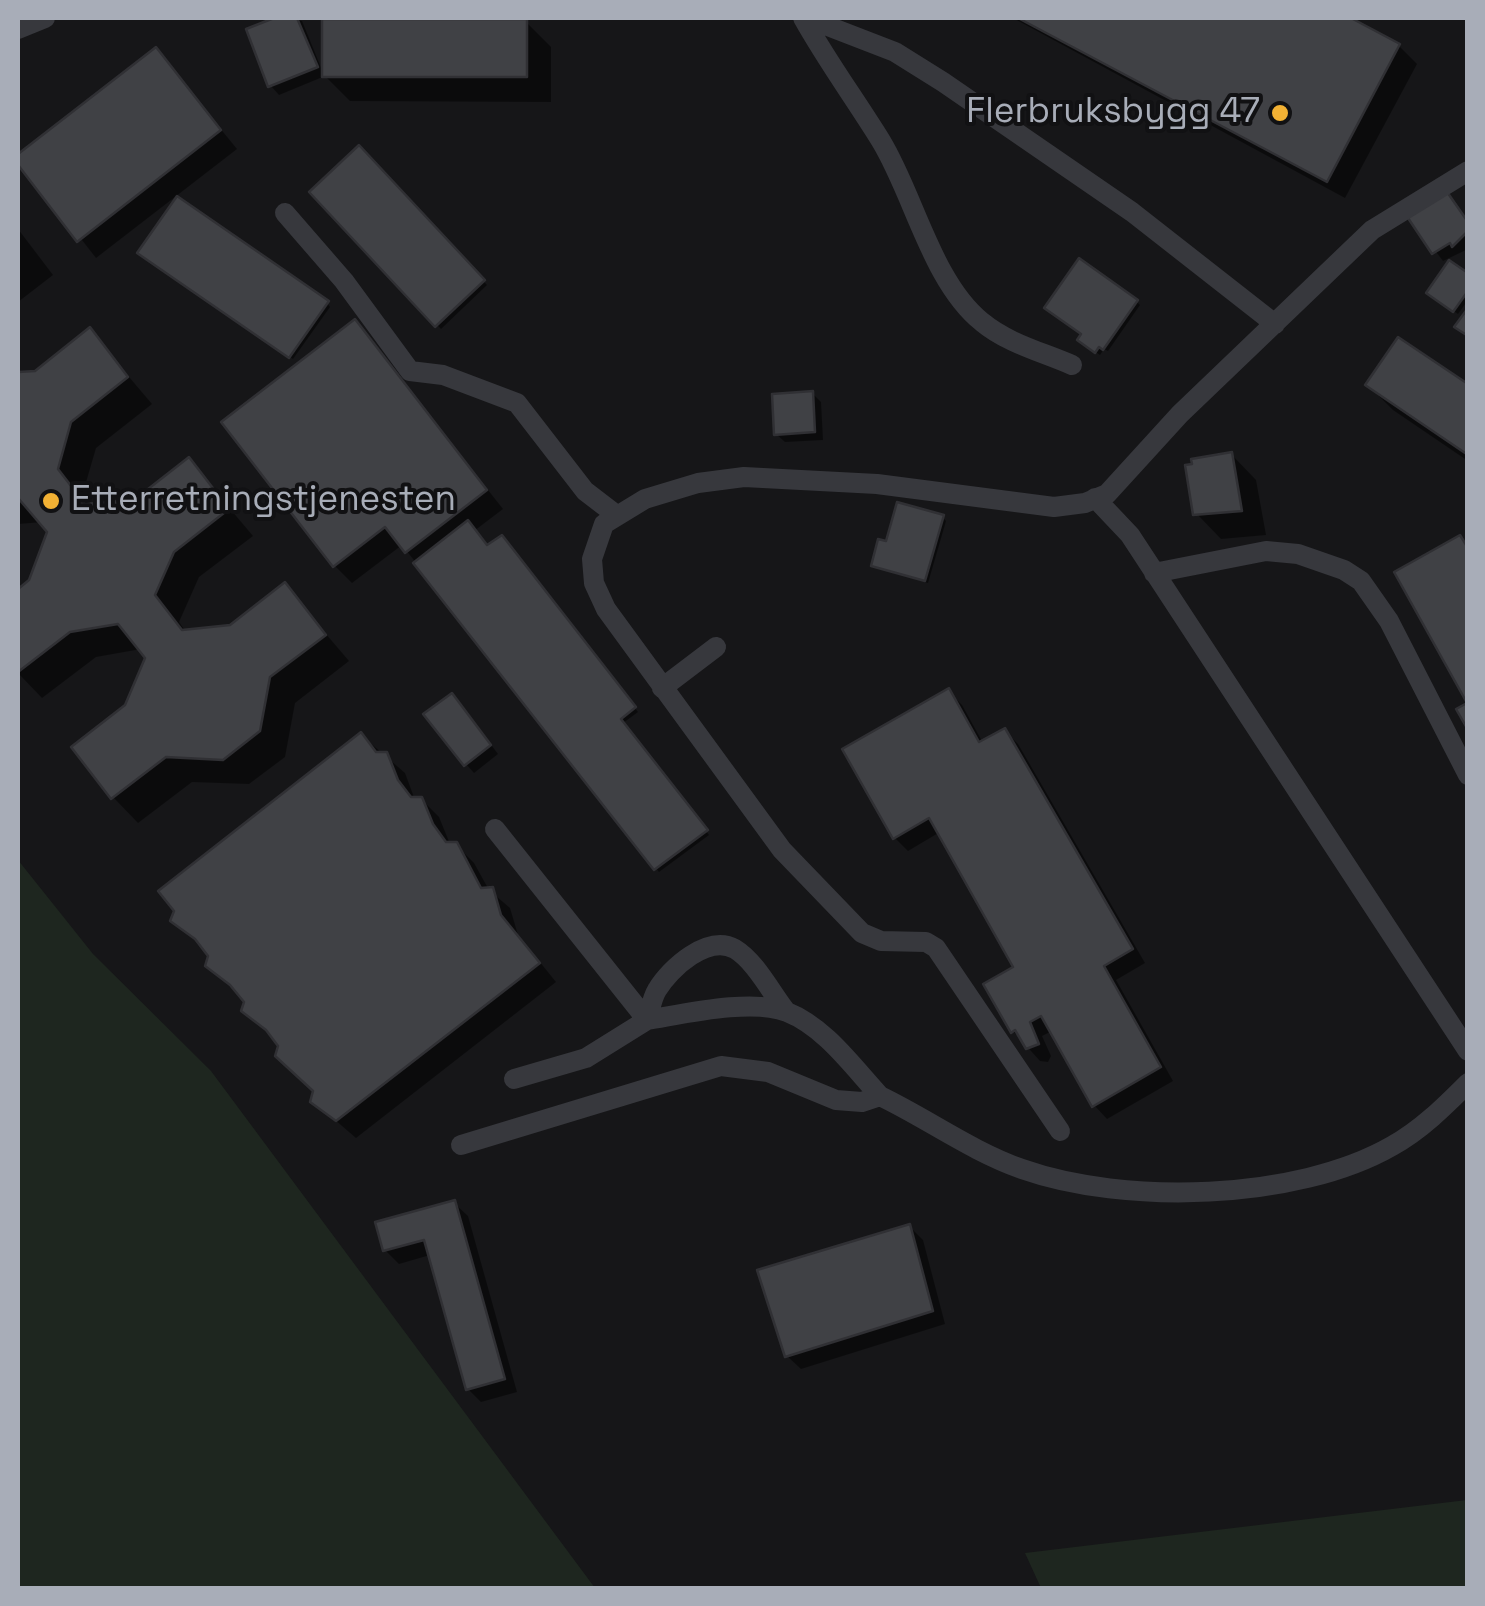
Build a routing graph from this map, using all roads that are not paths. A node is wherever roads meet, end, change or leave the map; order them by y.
1 (44, 18) edge
2 (805, 18) edge
3 (18, 29) edge
4 (1468, 171) edge
5 (285, 212) dead end
6 (1275, 324) junction
7 (1072, 365) dead end
8 (1096, 498) junction
9 (615, 514) junction
10 (1154, 573) junction
11 (716, 647) dead end
12 (662, 688) junction
13 (1468, 776) edge
14 (495, 829) dead end
15 (785, 1010) junction
16 (647, 1020) junction
17 (1468, 1051) edge
18 (514, 1078) dead end
19 (1468, 1083) edge
20 (880, 1096) junction
21 (1060, 1132) dead end
22 (461, 1145) dead end

1 - 3 lane
2 - 6 lane
2 - 7 lane
4 - 6 lane
5 - 9 lane
6 - 8 lane
8 - 9 lane
8 - 10 lane
9 - 12 lane
10 - 13 lane
10 - 17 lane
11 - 12 lane
12 - 21 lane
14 - 16 lane
15 - 16 lane
15 - 16 lane
15 - 20 lane
16 - 18 lane
19 - 20 lane
20 - 22 lane

